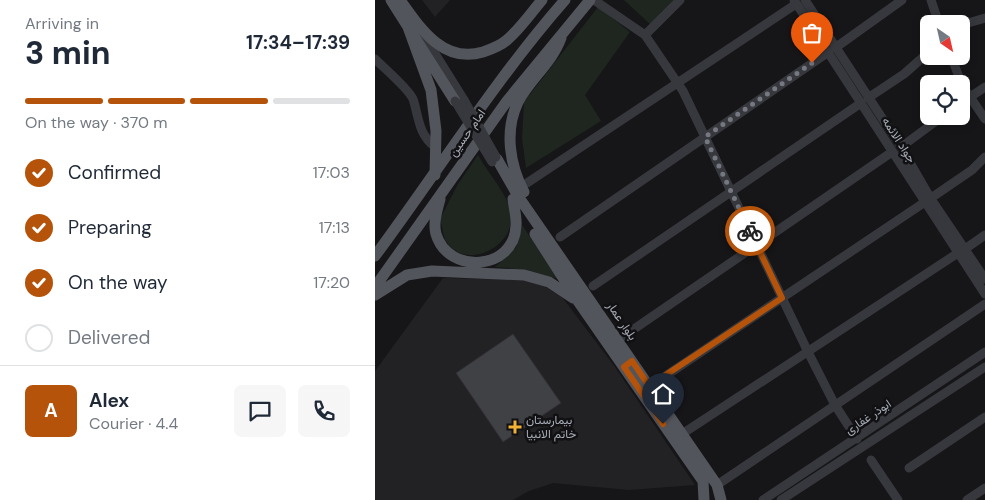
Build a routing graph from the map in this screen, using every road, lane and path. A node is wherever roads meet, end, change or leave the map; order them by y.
1 (391, 0) edge
2 (400, 0) edge
3 (542, 0) edge
4 (565, 0) edge
5 (590, 0) edge
6 (594, 0) edge
7 (680, 0) edge
8 (805, 0) edge
9 (902, 0) edge
10 (931, 0) edge
11 (795, 2) edge
12 (936, 15) edge
13 (985, 18) edge
14 (970, 22) edge
15 (414, 27) junction
16 (563, 30) junction
17 (645, 35) junction
18 (831, 50) junction
19 (375, 59) edge
20 (920, 60) edge
21 (677, 82) junction
22 (985, 87) edge
23 (970, 97) joint
24 (459, 100) joint
25 (864, 101) junction
26 (985, 120) edge
27 (931, 125) edge
28 (705, 137) junction
29 (435, 147) junction
30 (901, 147) junction
31 (892, 152) junction
32 (985, 157) edge
33 (495, 161) junction
34 (435, 175) junction
35 (527, 183) dead end
36 (731, 191) junction
37 (442, 193) junction
38 (513, 199) junction
39 (928, 200) junction
40 (985, 235) edge
41 (559, 237) dead end
42 (379, 244) edge
43 (757, 245) junction
44 (961, 251) junction
45 (375, 256) edge
46 (564, 263) junction
47 (985, 279) edge
48 (593, 286) dead end
49 (375, 287) edge
50 (985, 294) edge
51 (375, 295) edge
52 (782, 298) junction
53 (578, 301) junction
54 (985, 304) edge
55 (618, 340) junction
56 (808, 352) junction
57 (985, 352) edge
58 (628, 364) junction
59 (985, 367) edge
60 (649, 386) junction
61 (835, 405) junction
62 (985, 417) edge
63 (682, 434) junction
64 (857, 439) junction
65 (871, 460) dead end
66 (909, 468) dead end
67 (717, 485) junction
68 (985, 488) edge
69 (704, 500) edge
70 (721, 500) edge
71 (763, 500) edge
72 (781, 500) edge
73 (898, 500) edge
74 (967, 500) edge

1 - 15 main road
2 - 15 main road
3 - 15 main road
4 - 34 main road, امام حسین
5 - 16 main road, امام حسین
6 - 17 street
7 - 17 street
8 - 18 street, جواد الائمه
9 - 18 street
10 - 12 street
11 - 18 street, جواد الائمه
11 - 21 street
13 - 14 street
15 - 24 main road
15 - 29 main road
16 - 37 main road, امام حسین
16 - 46 main road
17 - 21 street
18 - 25 street, جواد الائمه
18 - 28 street
19 - 29 street
20 - 25 street
21 - 28 street
21 - 35 street
22 - 23 street
23 - 26 street
24 - 33 street, bridge
25 - 30 street, جواد الائمه
25 - 31 street, جواد الائمه
25 - 36 street
27 - 30 street
28 - 36 street
28 - 41 street
29 - 34 main road
30 - 39 street, جواد الائمه
31 - 39 street, جواد الائمه
31 - 43 street
32 - 39 street
33 - 38 main road, بلوار عمار
33 - 46 main road, بلوار عمار
34 - 42 main road, امام حسین
36 - 43 street
36 - 48 street
37 - 38 main road
37 - 49 main road, امام حسین
38 - 53 main road, بلوار عمار
39 - 44 street, جواد الائمه
39 - 52 street
40 - 44 street
42 - 45 main road, امام حسین
43 - 52 street
43 - 55 street
44 - 47 street, جواد الائمه
44 - 50 street, جواد الائمه
44 - 56 street
46 - 55 main road, بلوار عمار
51 - 53 main road
52 - 56 street
52 - 60 street
53 - 58 main road, بلوار عمار
54 - 61 street
55 - 58 main road, بلوار عمار
56 - 61 street
56 - 63 street
57 - 64 street, ابوذر غفاری
58 - 60 main road, بلوار عمار
58 - 69 main road, بلوار عمار
59 - 72 street, ابوذر غفاری
60 - 63 main road, بلوار عمار
61 - 64 street
61 - 67 street
62 - 66 street
63 - 67 main road, بلوار عمار
64 - 71 street, ابوذر غفاری
65 - 73 street
67 - 70 main road, بلوار عمار
68 - 74 street

